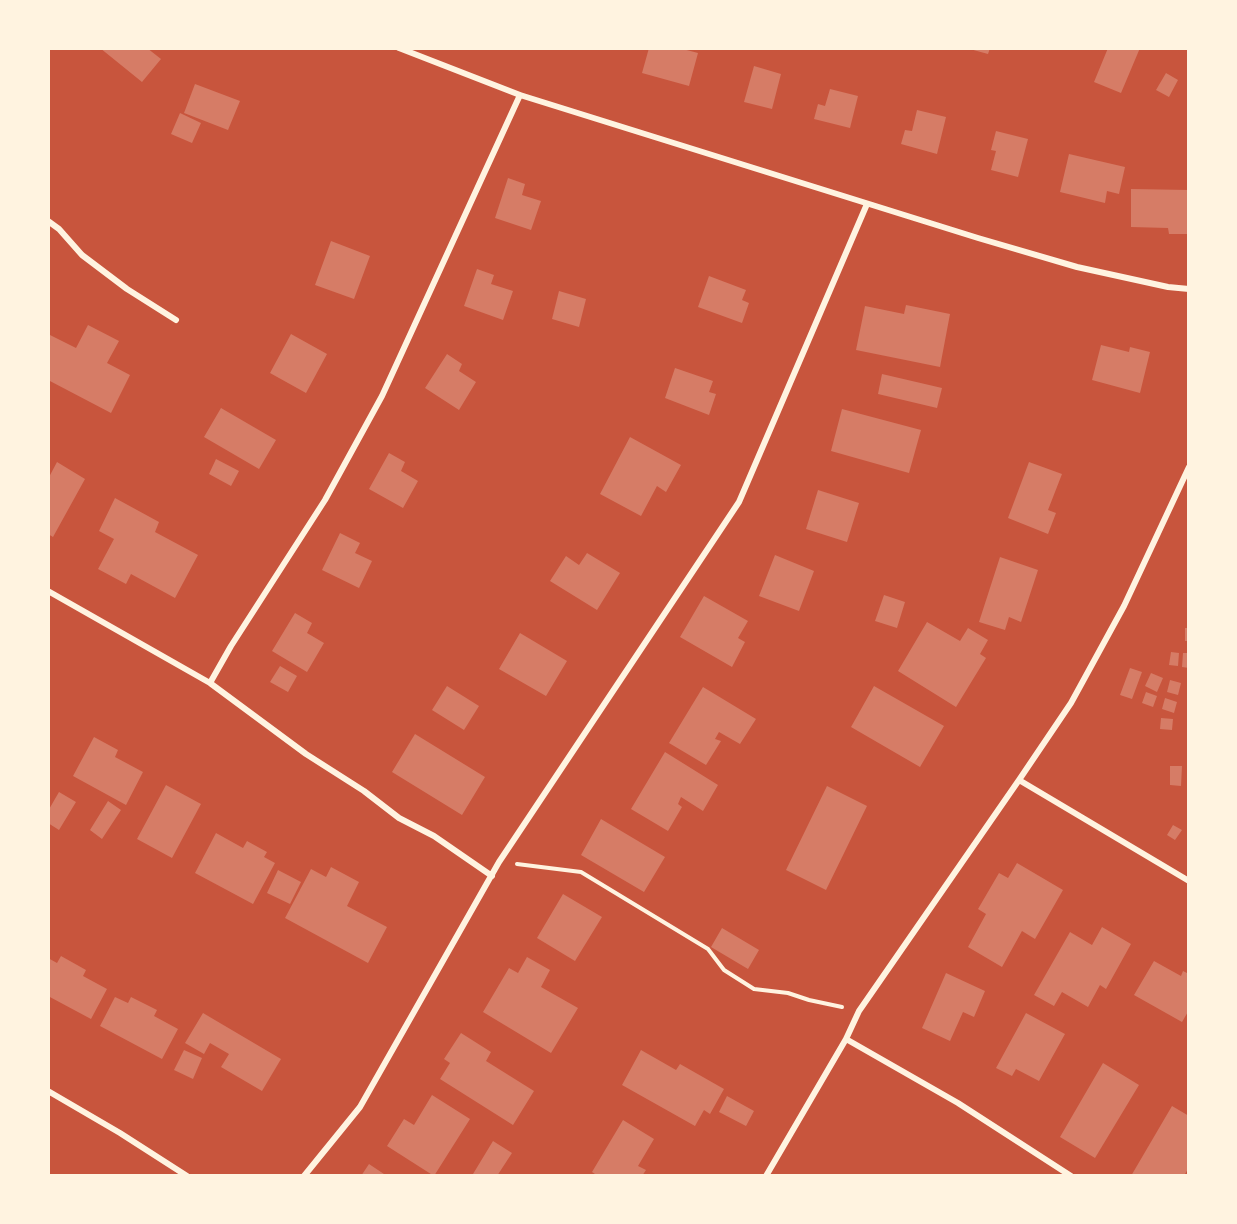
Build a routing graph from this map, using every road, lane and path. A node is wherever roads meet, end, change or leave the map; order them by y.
1 (399, 48) edge
2 (520, 95) junction
3 (867, 204) junction
4 (48, 221) edge
5 (1189, 288) edge
6 (176, 320) dead end
7 (1189, 467) edge
8 (48, 591) edge
9 (210, 683) junction
10 (1019, 780) junction
11 (499, 862) junction
12 (492, 876) junction
13 (1189, 881) edge
14 (859, 1011) junction
15 (846, 1039) junction
16 (48, 1091) edge
17 (187, 1176) edge
18 (304, 1176) edge
19 (766, 1176) edge
20 (1071, 1176) edge

1 - 2 street
2 - 3 street
2 - 9 street
3 - 5 street
3 - 11 street
4 - 6 street
7 - 10 street
8 - 9 street
9 - 12 street
10 - 13 street
10 - 14 street
11 - 12 street
11 - 14 path
12 - 18 street
14 - 15 street
15 - 19 street
15 - 20 street
16 - 17 street

